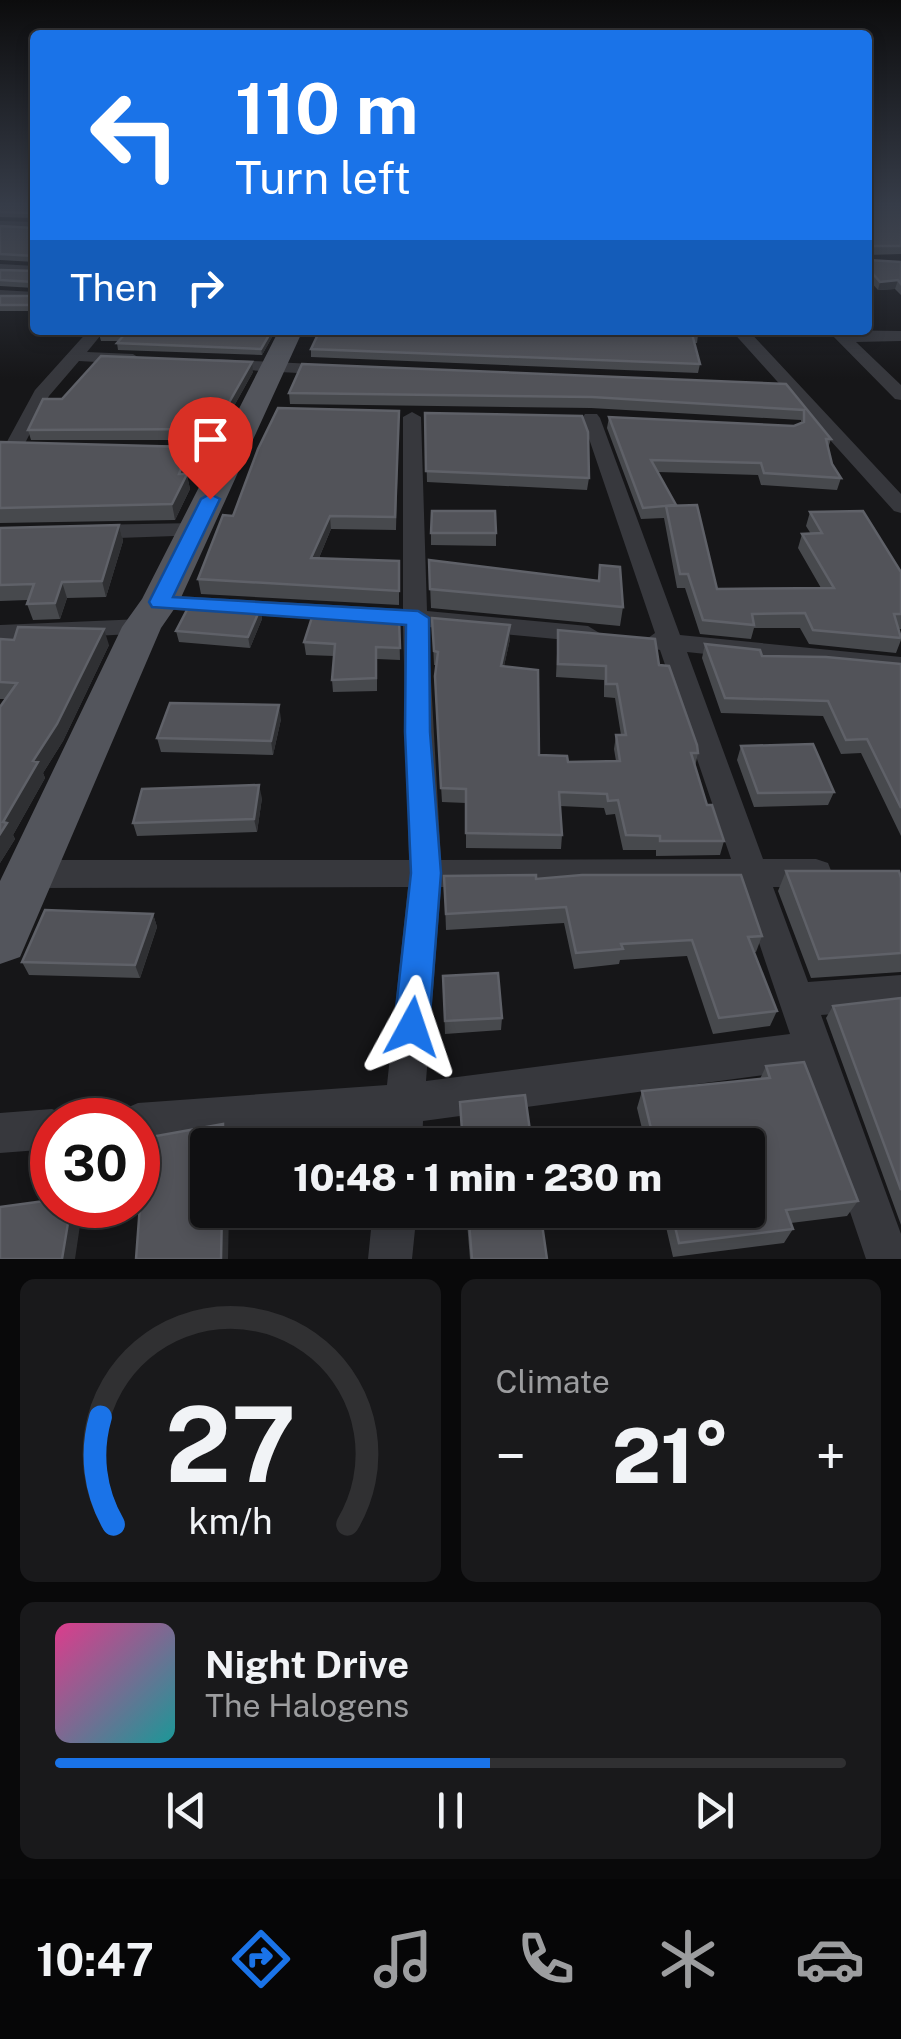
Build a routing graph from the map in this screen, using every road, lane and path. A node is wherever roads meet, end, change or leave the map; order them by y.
1 (0, 268) edge
2 (30, 270) edge
3 (0, 294) edge
4 (30, 296) edge
5 (93, 335) edge
6 (289, 335) edge
7 (742, 335) edge
8 (841, 335) edge
9 (872, 335) edge
10 (901, 336) edge
11 (74, 356) junction
12 (152, 359) edge
13 (193, 363) edge
14 (274, 368) junction
15 (346, 370) edge
16 (901, 395) edge
17 (412, 416) dead end
18 (590, 419) dead end
19 (15, 449) edge
20 (142, 451) edge
21 (235, 452) junction
22 (901, 507) edge
23 (195, 530) junction
24 (58, 532) edge
25 (151, 615) junction
26 (418, 618) junction
27 (0, 632) edge
28 (668, 642) junction
29 (901, 666) edge
30 (750, 872) junction
31 (426, 873) junction
32 (844, 873) edge
33 (30, 874) junction
34 (0, 939) edge
35 (901, 992) edge
36 (795, 1000) junction
37 (813, 1050) junction
38 (404, 1104) junction
39 (160, 1121) edge
40 (402, 1128) edge
41 (30, 1131) edge
42 (0, 1133) edge
43 (393, 1228) edge
44 (390, 1259) edge
45 (888, 1259) edge

1 - 2 street
3 - 4 street
5 - 11 street
6 - 14 main road
7 - 22 street
8 - 16 street
9 - 10 street
11 - 12 street
11 - 19 street
13 - 14 street
14 - 15 street
14 - 21 main road
17 - 26 street
18 - 28 street
20 - 21 street
21 - 23 main road
23 - 24 street
23 - 25 main road
25 - 26 street
25 - 27 street
25 - 33 main road
26 - 28 street
26 - 31 street
28 - 29 street
28 - 30 street
30 - 31 street
30 - 32 street
30 - 36 street
31 - 33 street
31 - 38 street
33 - 34 main road
35 - 36 street
36 - 37 street
37 - 38 street
37 - 45 street
38 - 39 street
38 - 40 street
41 - 42 street
43 - 44 street

